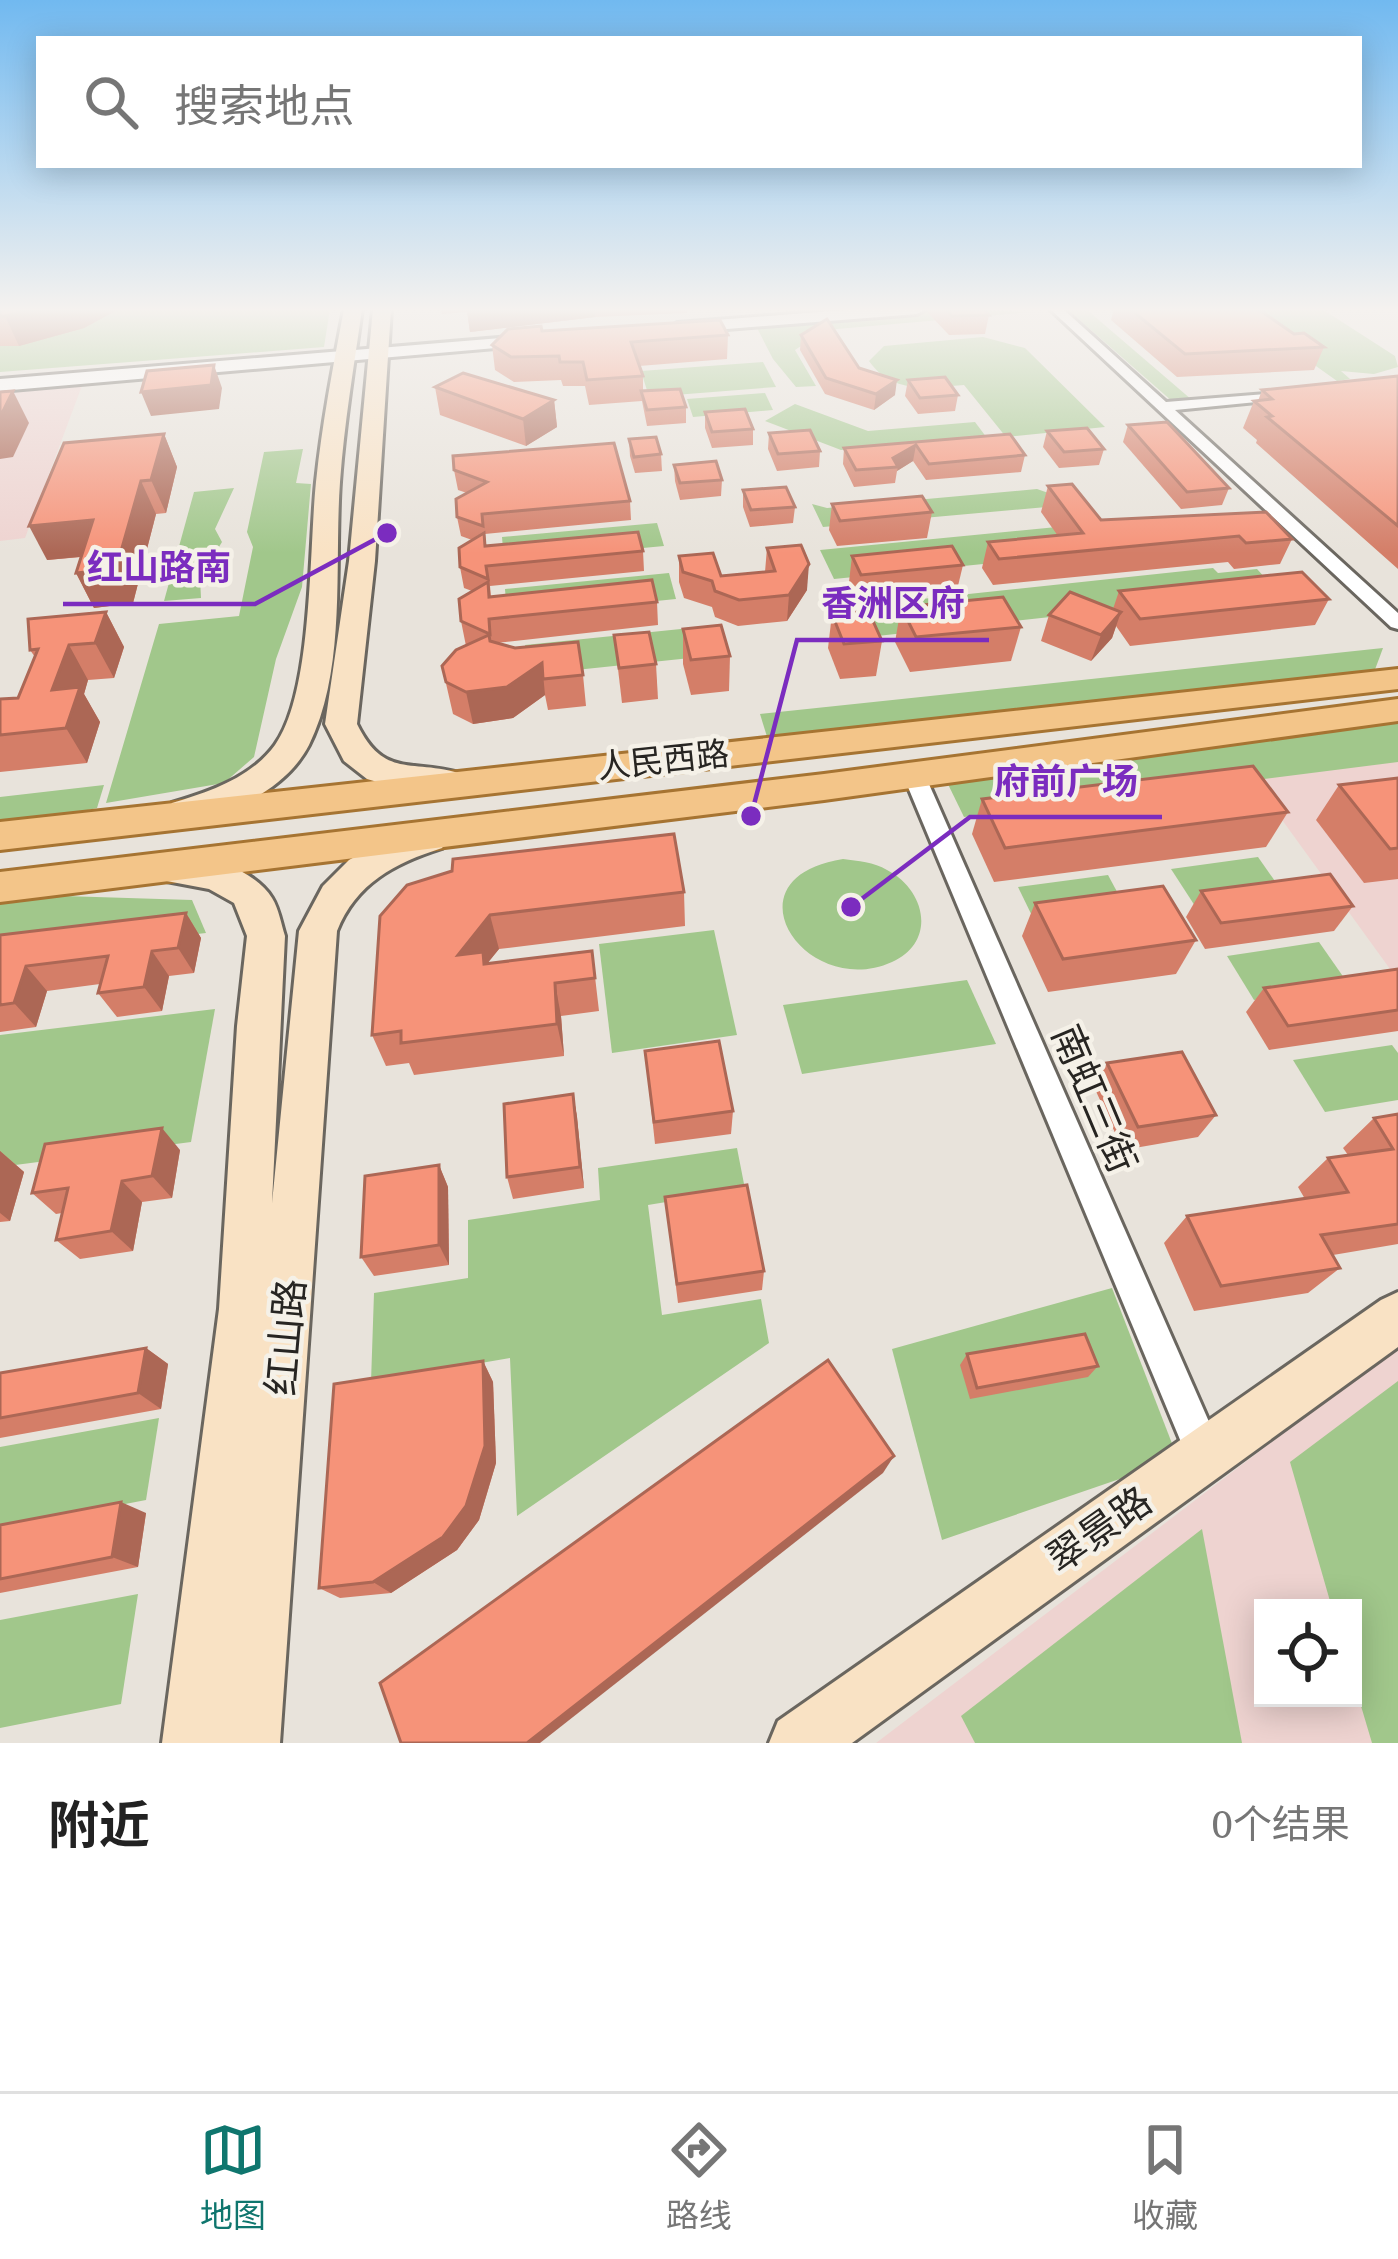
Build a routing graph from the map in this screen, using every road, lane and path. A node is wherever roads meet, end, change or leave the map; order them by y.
1 (341, 390) edge
2 (376, 390) edge
3 (1146, 390) edge
4 (1304, 394) edge
5 (1164, 407) junction
6 (1372, 603) junction
7 (1398, 623) edge
8 (1396, 676) edge
9 (914, 775) junction
10 (469, 781) junction
11 (169, 816) junction
12 (466, 831) junction
13 (0, 836) edge
14 (160, 868) junction
15 (0, 887) edge
16 (1398, 1317) edge
17 (1204, 1453) junction
18 (193, 1743) edge
19 (249, 1743) edge
20 (800, 1743) edge

1 - 11 main road
2 - 10 main road
3 - 5 street
4 - 5 street
5 - 6 street
6 - 7 street
6 - 8 street
8 - 9 main road
8 - 10 main road, 人民西路
9 - 12 main road
9 - 17 street, 南虹三街
10 - 11 main road, 人民西路
11 - 13 main road, 人民西路
12 - 14 main road
12 - 19 main road, 红山路
14 - 15 main road
14 - 18 main road, 红山路
16 - 17 main road, 翠景路
17 - 20 main road, 翠景路

